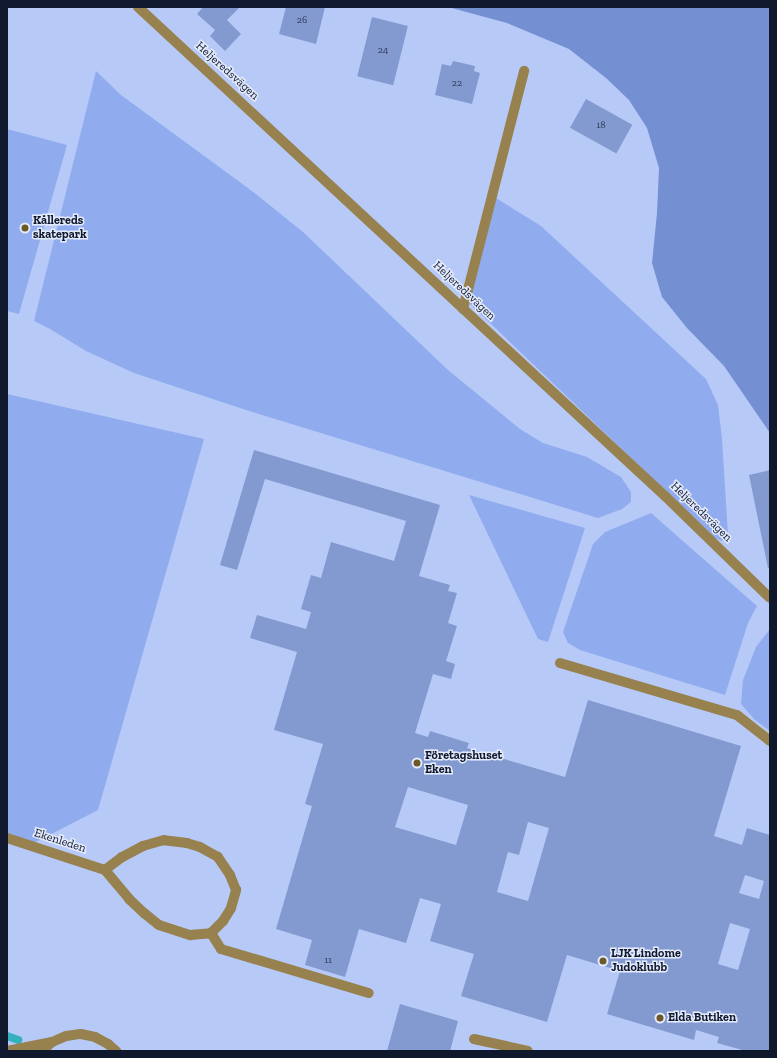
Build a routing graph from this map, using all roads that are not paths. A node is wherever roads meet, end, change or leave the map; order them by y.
1 (138, 7) edge
2 (524, 71) dead end
3 (463, 308) junction
4 (770, 598) edge
5 (560, 663) dead end
6 (770, 741) edge
7 (7, 838) edge
8 (105, 870) junction
9 (211, 933) junction
10 (369, 993) dead end
11 (474, 1039) dead end
12 (52, 1042) junction
13 (7, 1051) edge
14 (42, 1051) edge
15 (116, 1051) edge
16 (528, 1051) edge

1 - 3 street, Heljeredsvägen
2 - 3 street
3 - 4 street, Heljeredsvägen
5 - 6 street
7 - 8 street, Ekenleden
8 - 9 street
8 - 9 street
9 - 10 street
11 - 16 street
12 - 13 street
12 - 14 street
12 - 15 street

